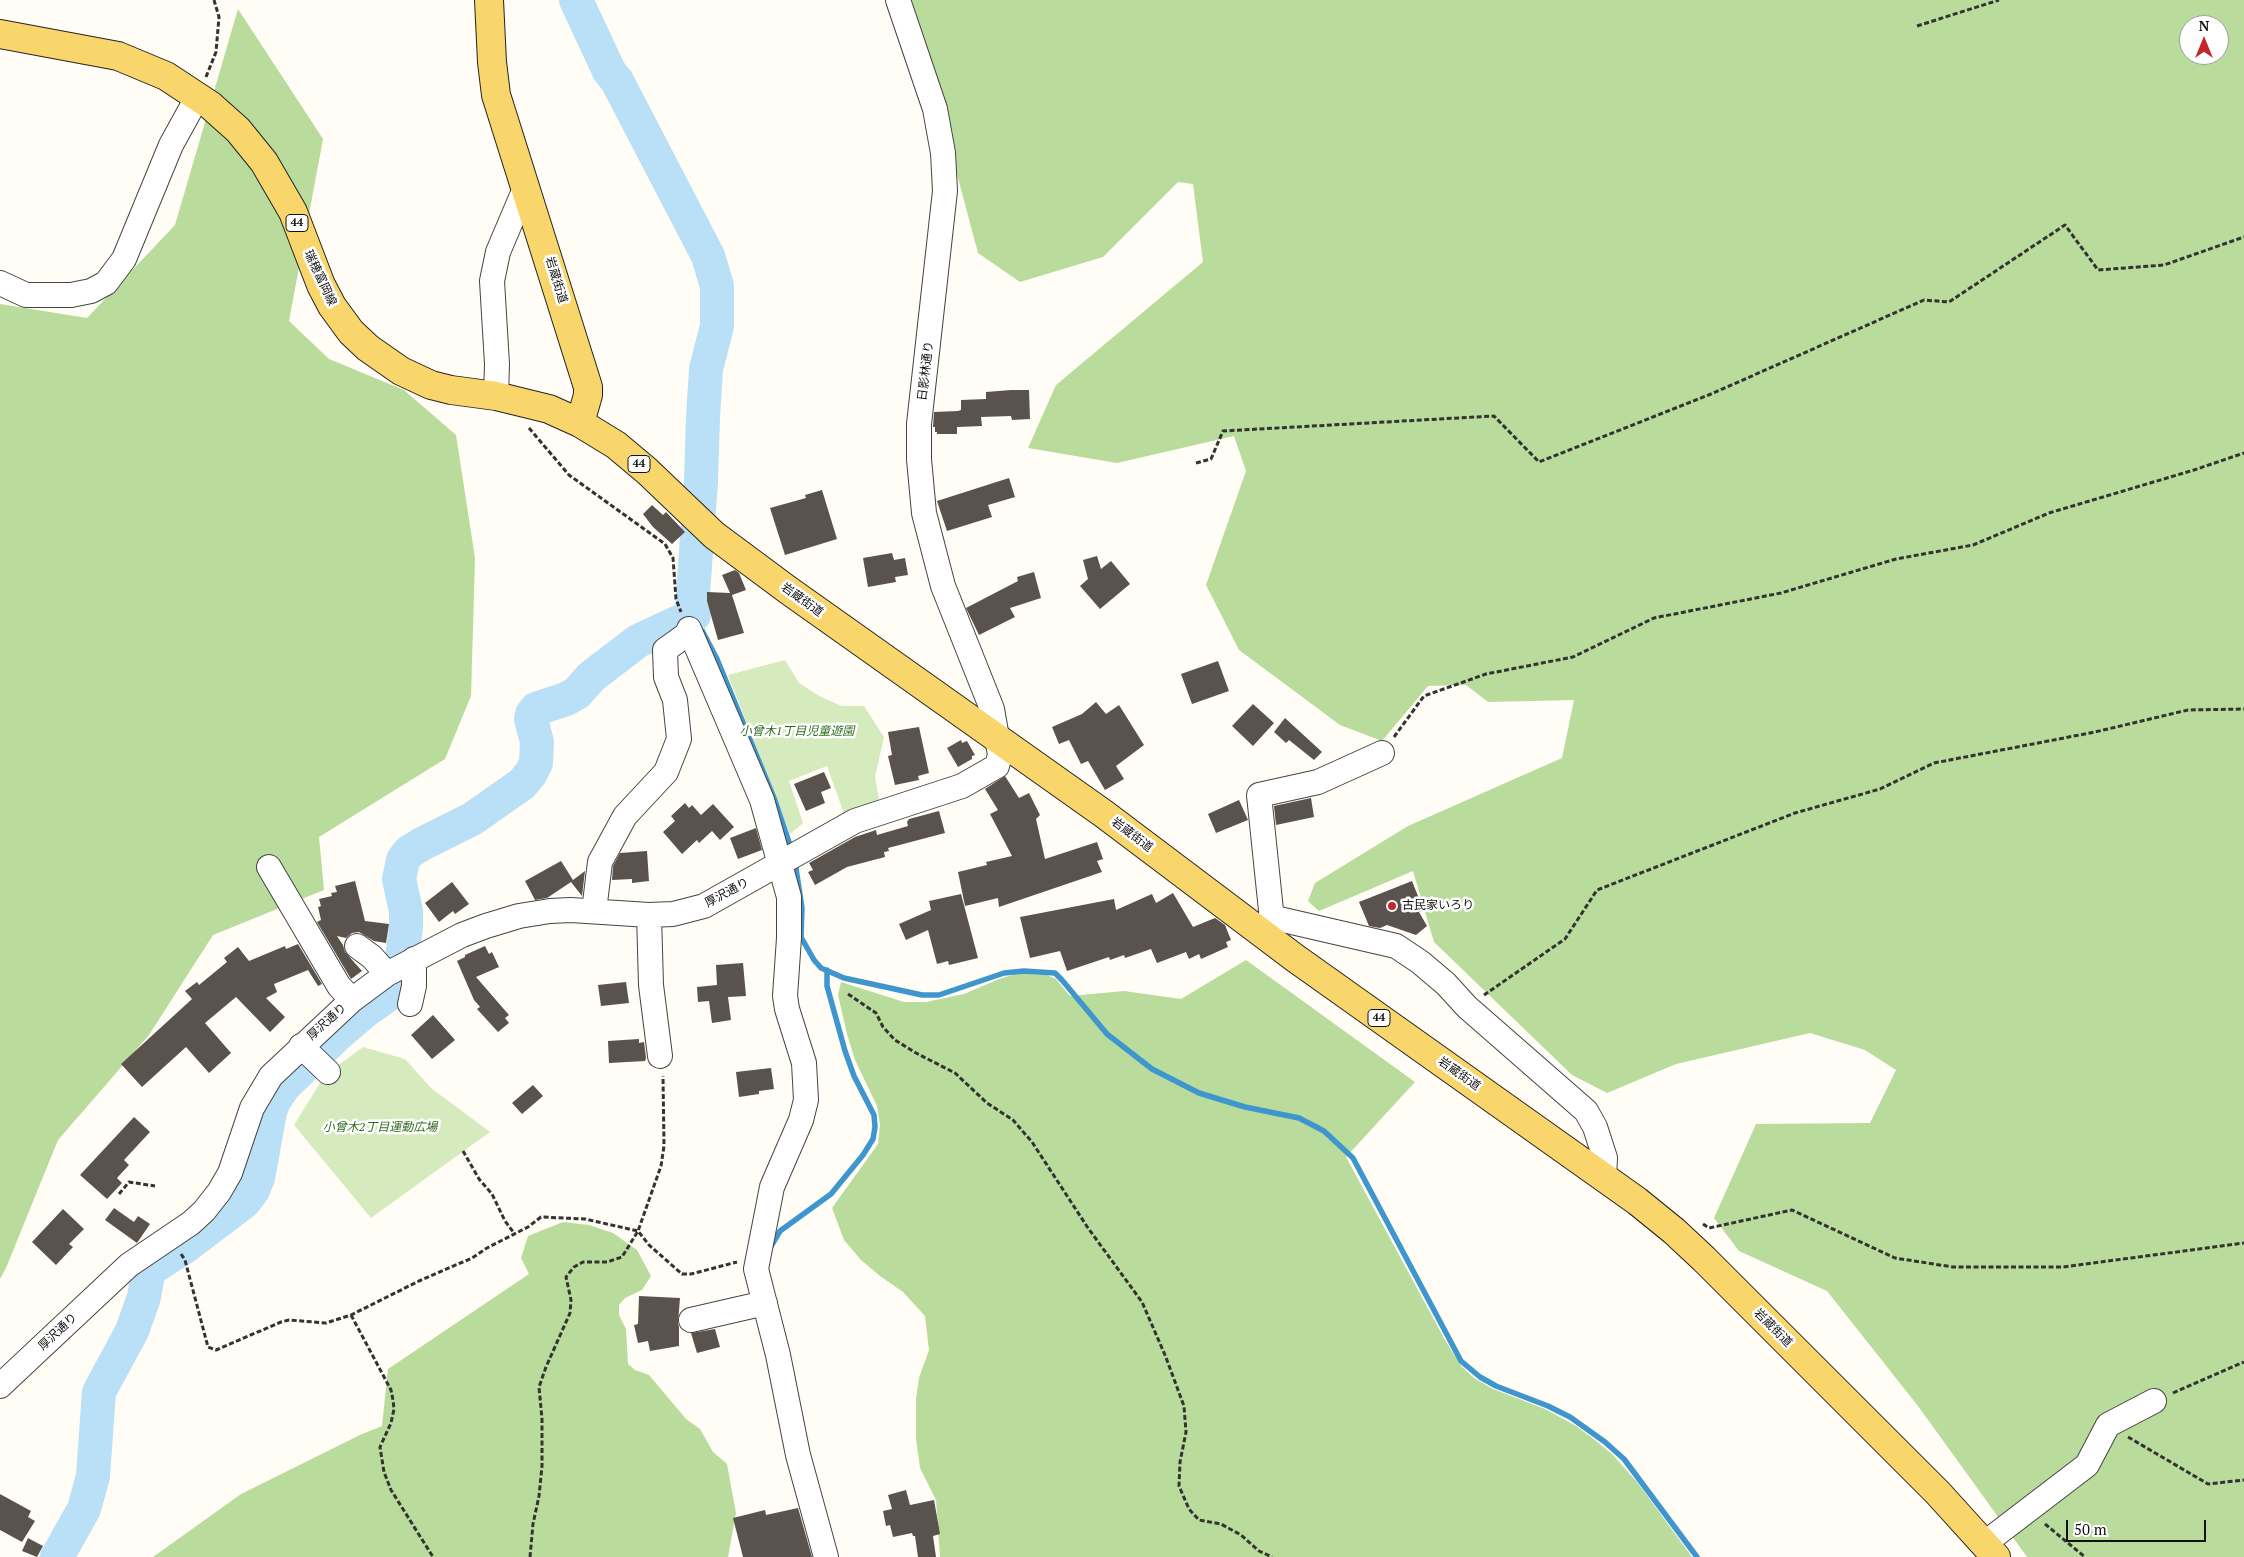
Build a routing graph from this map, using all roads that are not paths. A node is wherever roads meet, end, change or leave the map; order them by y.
1 (489, 0) edge
2 (898, 0) edge
3 (0, 34) edge
4 (198, 96) junction
5 (526, 186) junction
6 (0, 283) edge
7 (496, 396) junction
8 (580, 423) junction
9 (996, 738) junction
10 (1382, 753) road end
11 (787, 860) junction
12 (269, 867) dead end
13 (594, 910) junction
14 (649, 914) junction
15 (1264, 924) junction
16 (357, 946) dead end
17 (414, 959) junction
18 (386, 974) junction
19 (352, 1000) junction
20 (410, 1004) dead end
21 (660, 1056) road end
22 (1604, 1177) junction
23 (765, 1303) junction
24 (691, 1320) dead end
25 (0, 1386) edge
26 (2154, 1401) road end
27 (1990, 1550) edge
28 (826, 1557) edge

1 - 5 main road, 岩蔵街道
2 - 9 street, 日影林通り
3 - 4 main road, 瑞穂富岡線 / 44
4 - 6 street
4 - 7 main road, 瑞穂富岡線 / 44
5 - 7 street
5 - 8 main road, 岩蔵街道
7 - 8 main road, 瑞穂富岡線 / 44
8 - 9 main road, 岩蔵街道 / 44
9 - 11 street, 厚沢通り
9 - 15 main road, 岩蔵街道 / 44
10 - 15 street
11 - 13 street
11 - 14 street, 厚沢通り
11 - 23 street
12 - 19 street
13 - 14 street, 厚沢通り
13 - 17 street, 厚沢通り
14 - 21 street
15 - 22 main road, 岩蔵街道 / 44
15 - 22 street
16 - 18 street
17 - 18 street, 厚沢通り
17 - 20 street
18 - 19 street, 厚沢通り
19 - 25 street, 厚沢通り
22 - 27 main road, 岩蔵街道 / 44
23 - 24 street
23 - 28 street
26 - 27 street

